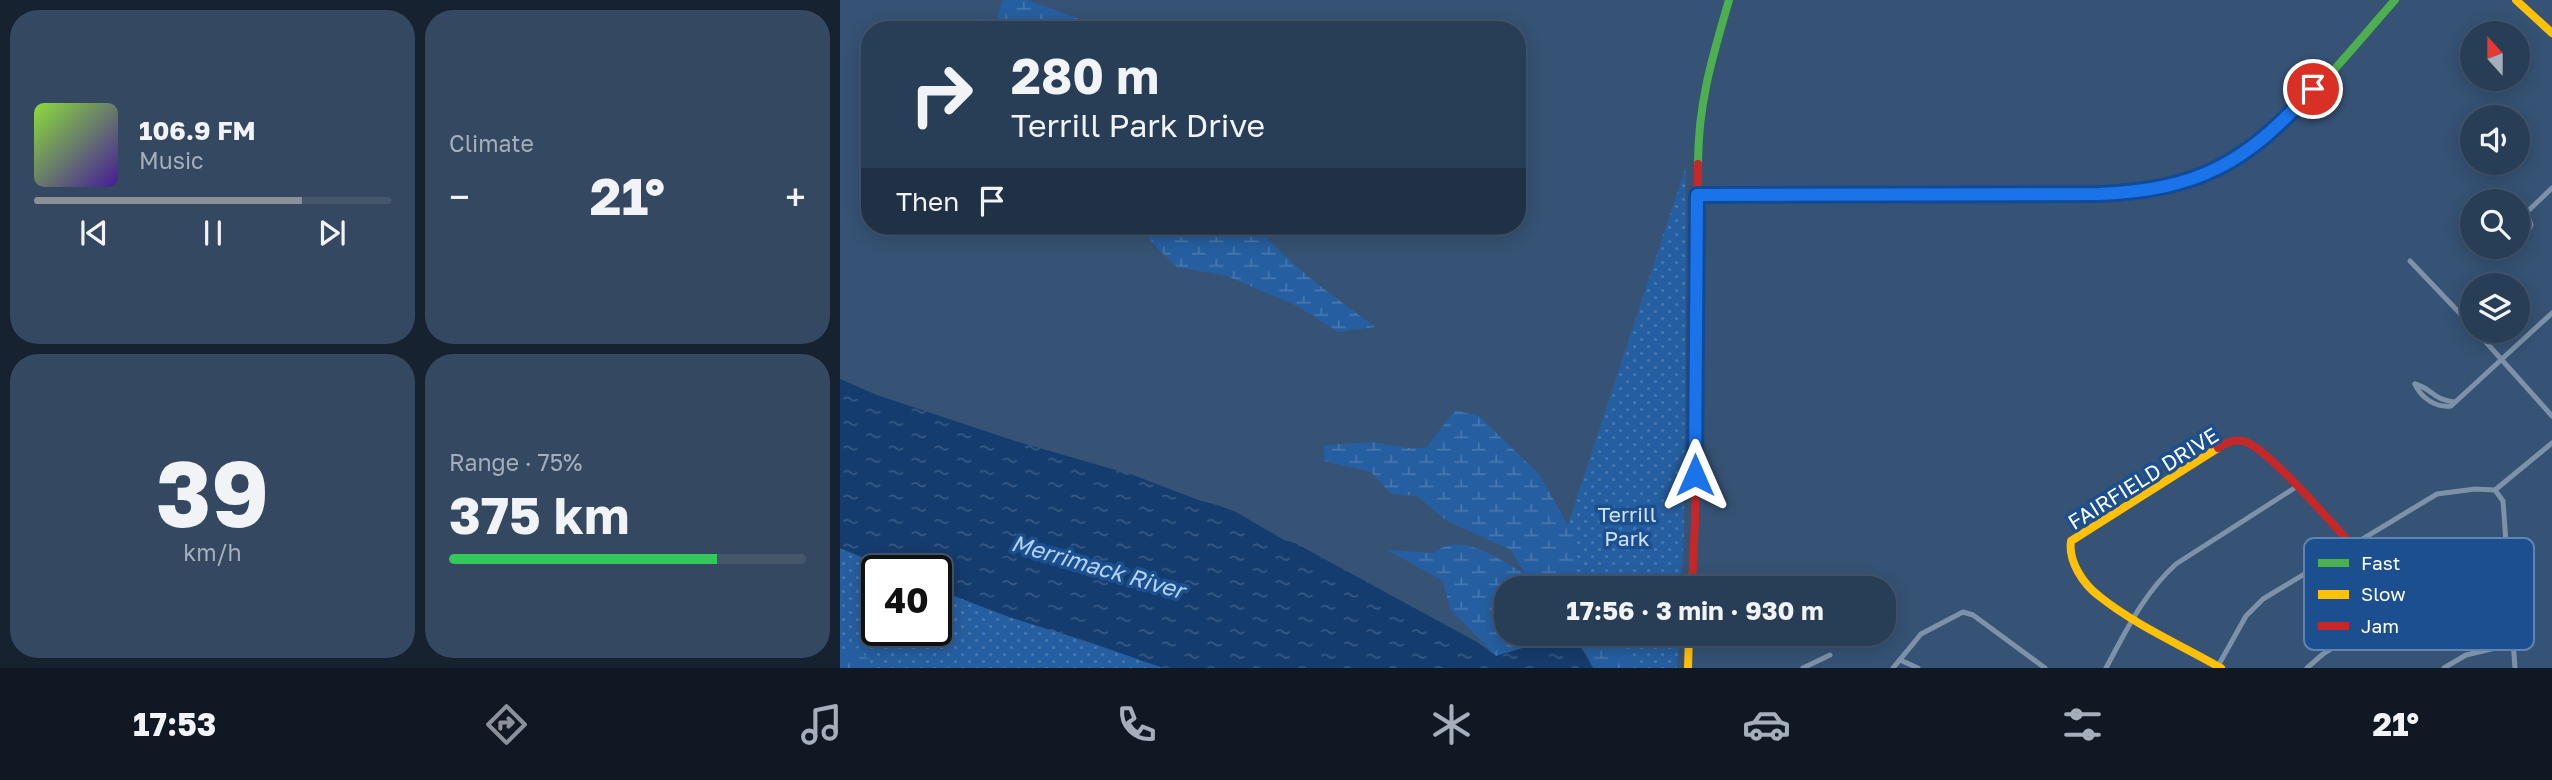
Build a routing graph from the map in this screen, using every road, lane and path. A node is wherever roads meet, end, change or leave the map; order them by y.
1 (1729, 0) edge
2 (2395, 0) edge
3 (2516, 0) edge
4 (2552, 33) edge
5 (2552, 188) edge
6 (1697, 195) junction
7 (2530, 209) edge
8 (2410, 261) dead end
9 (2552, 313) edge
10 (2460, 314) edge
11 (2488, 343) edge
12 (2502, 358) junction
13 (2455, 402) junction
14 (2552, 416) edge
15 (2552, 443) edge
16 (2296, 487) junction
17 (2495, 490) junction
18 (2346, 538) edge
19 (2366, 538) edge
20 (2506, 538) edge
21 (2304, 575) edge
22 (1693, 576) edge
23 (2132, 618) junction
24 (1689, 646) edge
25 (2329, 650) edge
26 (2487, 650) edge
27 (2513, 650) edge
28 (1830, 655) dead end
29 (1900, 660) junction
30 (2219, 667) edge
31 (1688, 668) edge
32 (1803, 668) edge
33 (1893, 668) edge
34 (1917, 668) edge
35 (2045, 668) edge
36 (2106, 668) edge
37 (2307, 668) edge
38 (2444, 668) edge
39 (2515, 668) edge

1 - 6 street
2 - 6 street
3 - 4 street
5 - 7 street
6 - 22 street
8 - 10 street
9 - 12 street
11 - 12 street
12 - 13 street
12 - 14 street
13 - 13 street
15 - 17 street
16 - 18 street, FAIRFIELD DRIVE
16 - 23 street
16 - 23 street, FAIRFIELD DRIVE
17 - 19 street
17 - 20 street
21 - 30 street
23 - 30 street, FAIRFIELD DRIVE
23 - 36 street
24 - 31 street
25 - 37 street
26 - 38 street
27 - 39 street
28 - 32 street
29 - 33 street
29 - 34 street
29 - 35 street

